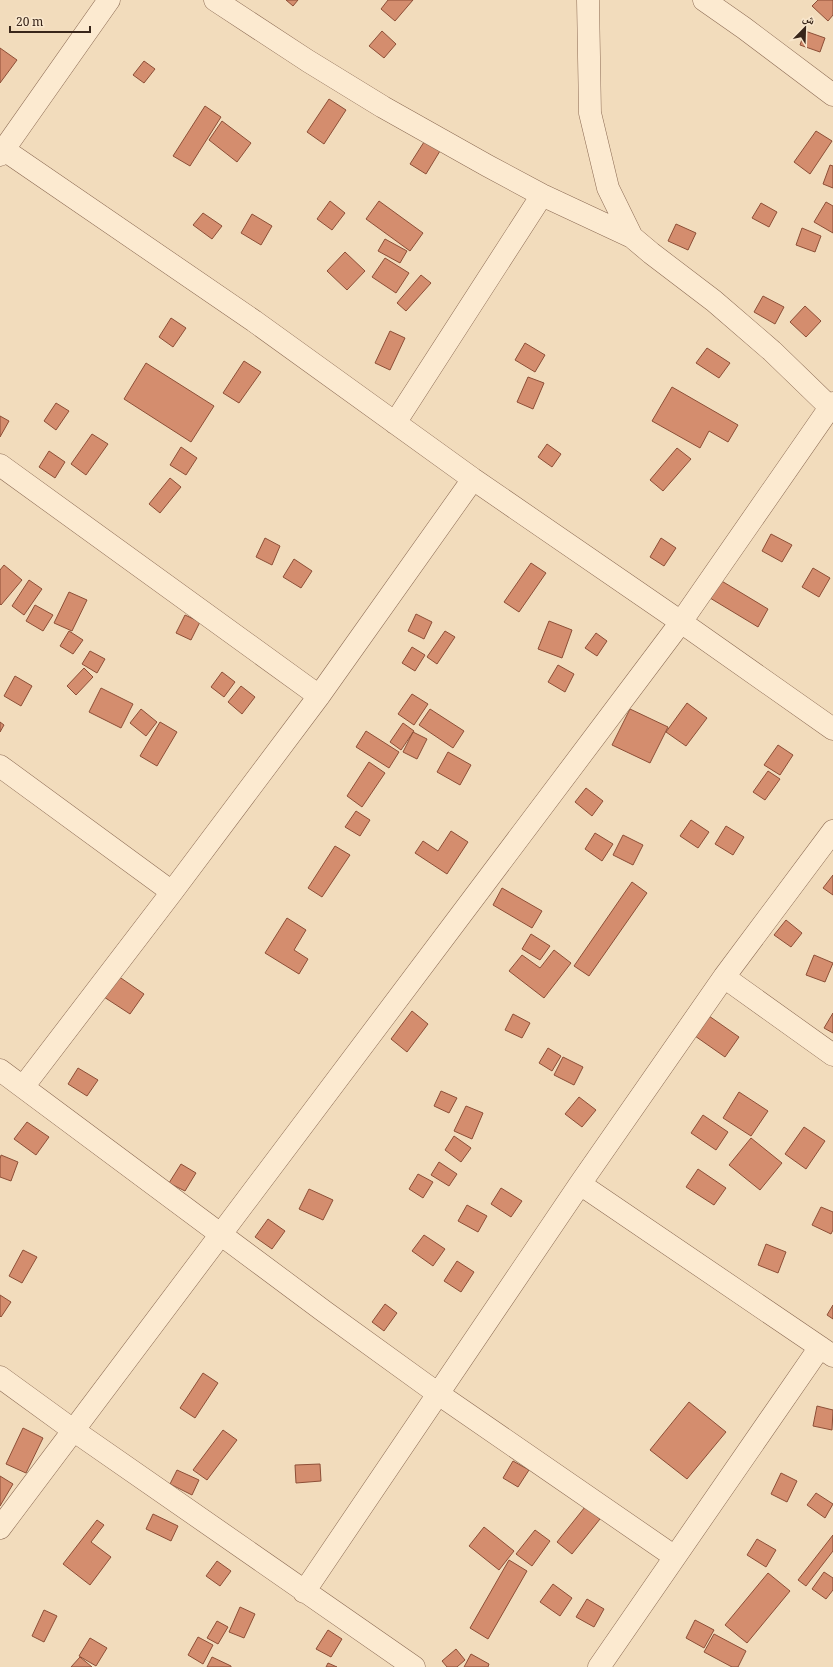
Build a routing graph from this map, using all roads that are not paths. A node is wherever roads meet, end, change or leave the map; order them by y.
1 (109, 0) edge
2 (215, 0) edge
3 (588, 0) edge
4 (704, 0) edge
5 (833, 95) edge
6 (1, 151) edge
7 (542, 195) junction
8 (632, 237) junction
9 (832, 407) edge
10 (395, 423) junction
11 (0, 465) edge
12 (473, 479) junction
13 (681, 622) junction
14 (319, 696) junction
15 (833, 729) edge
16 (0, 766) edge
17 (833, 831) edge
18 (172, 892) junction
19 (724, 977) junction
20 (833, 1056) edge
21 (0, 1070) edge
22 (23, 1088) junction
23 (580, 1184) junction
24 (219, 1235) junction
25 (826, 1351) edge
26 (0, 1377) edge
27 (437, 1393) junction
28 (73, 1430) junction
29 (0, 1528) edge
30 (675, 1558) junction
31 (304, 1592) junction
32 (414, 1667) edge
33 (599, 1667) edge

1 - 6 street
2 - 7 street
3 - 8 street
4 - 5 street
6 - 10 street
7 - 8 street
7 - 10 street
8 - 9 street
9 - 13 street
10 - 12 street
11 - 14 street
12 - 13 street
12 - 14 street
13 - 15 street
13 - 24 street
14 - 18 street
16 - 18 street
17 - 19 street
18 - 22 street
19 - 20 street
19 - 23 street
21 - 22 street
22 - 24 street
23 - 25 street
23 - 27 street
24 - 27 street
24 - 28 street
25 - 30 street
26 - 28 street
27 - 30 street
27 - 31 street
28 - 29 street
28 - 31 street
30 - 33 street
31 - 32 street

